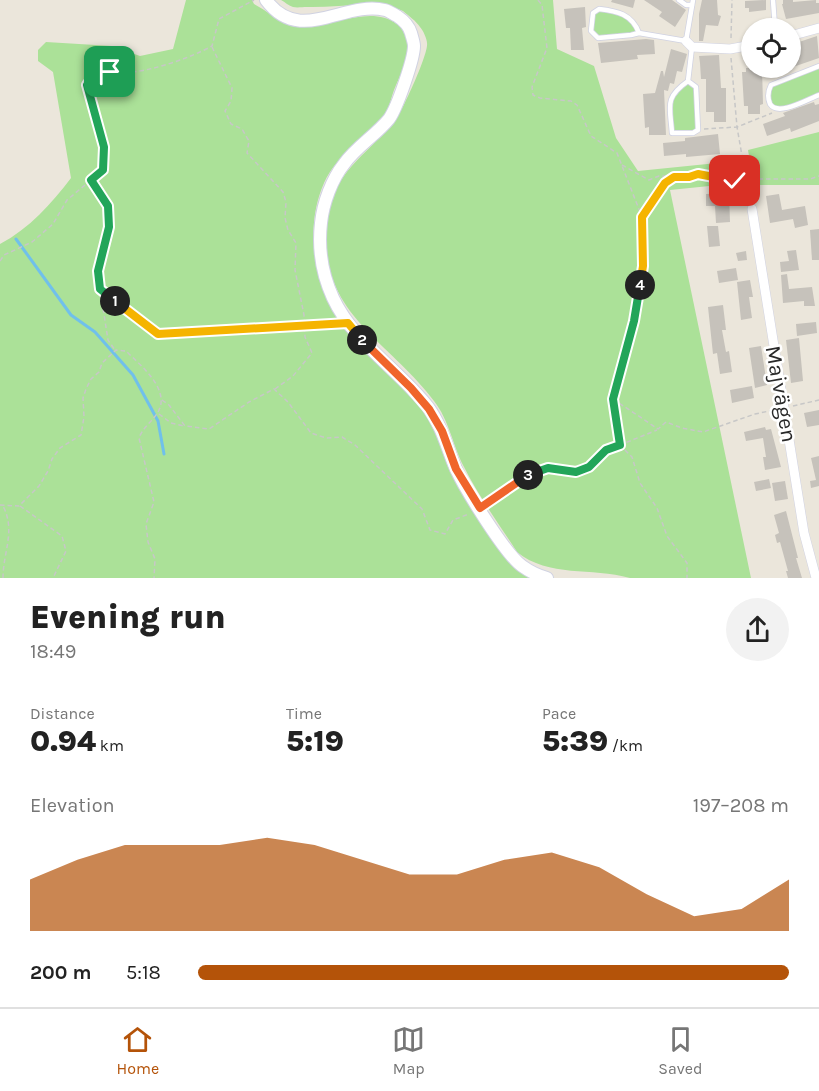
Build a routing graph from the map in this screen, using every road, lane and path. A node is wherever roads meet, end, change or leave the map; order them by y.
1 (254, 0) edge
2 (266, 0) edge
3 (538, 0) edge
4 (679, 0) edge
5 (732, 0) edge
6 (773, 0) edge
7 (693, 3) edge
8 (774, 18) edge
9 (819, 28) edge
10 (639, 33) junction
11 (801, 33) edge
12 (689, 44) junction
13 (212, 46) junction
14 (741, 47) edge
15 (730, 49) junction
16 (819, 66) edge
17 (688, 81) junction
18 (819, 95) edge
19 (781, 110) junction
20 (736, 127) junction
21 (698, 130) junction
22 (620, 164) junction
23 (819, 176) edge
24 (674, 177) junction
25 (746, 179) junction
26 (91, 180) junction
27 (752, 208) joint
28 (642, 217) junction
29 (0, 261) edge
30 (100, 289) junction
31 (348, 323) junction
32 (116, 350) junction
33 (274, 389) junction
34 (613, 399) junction
35 (162, 400) junction
36 (819, 400) edge
37 (783, 408) junction
38 (156, 415) junction
39 (185, 426) junction
40 (658, 429) junction
41 (620, 445) junction
42 (1, 504) edge
43 (19, 506) junction
44 (480, 508) junction
45 (3, 578) edge
46 (53, 578) edge
47 (154, 578) edge
48 (547, 578) edge
49 (687, 578) edge
50 (816, 578) edge

1 - 13 path
2 - 31 street
3 - 22 path
4 - 7 lane
5 - 15 path
6 - 8 lane
7 - 12 lane
9 - 11 street
10 - 10 lane
10 - 12 lane
12 - 15 street
12 - 17 lane
13 - 26 path
13 - 33 path
14 - 15 street
15 - 20 path
16 - 19 lane
17 - 21 lane
17 - 21 lane
18 - 19 lane
19 - 20 path
20 - 21 path
20 - 25 path
22 - 24 path
22 - 28 path
23 - 25 path
24 - 25 path
24 - 28 path
25 - 27 path
26 - 29 path
26 - 30 path
27 - 37 street, Majvägen
28 - 34 path
30 - 31 path
30 - 32 path
31 - 44 street
32 - 35 path
32 - 43 path
33 - 39 path
33 - 44 path
34 - 40 path
34 - 41 path
35 - 38 path
35 - 39 path
36 - 37 path
37 - 40 path
37 - 50 street, Majvägen
38 - 39 path
38 - 47 path
40 - 41 path
41 - 44 path
41 - 49 path
42 - 43 path
42 - 45 path
43 - 46 path
44 - 48 street

